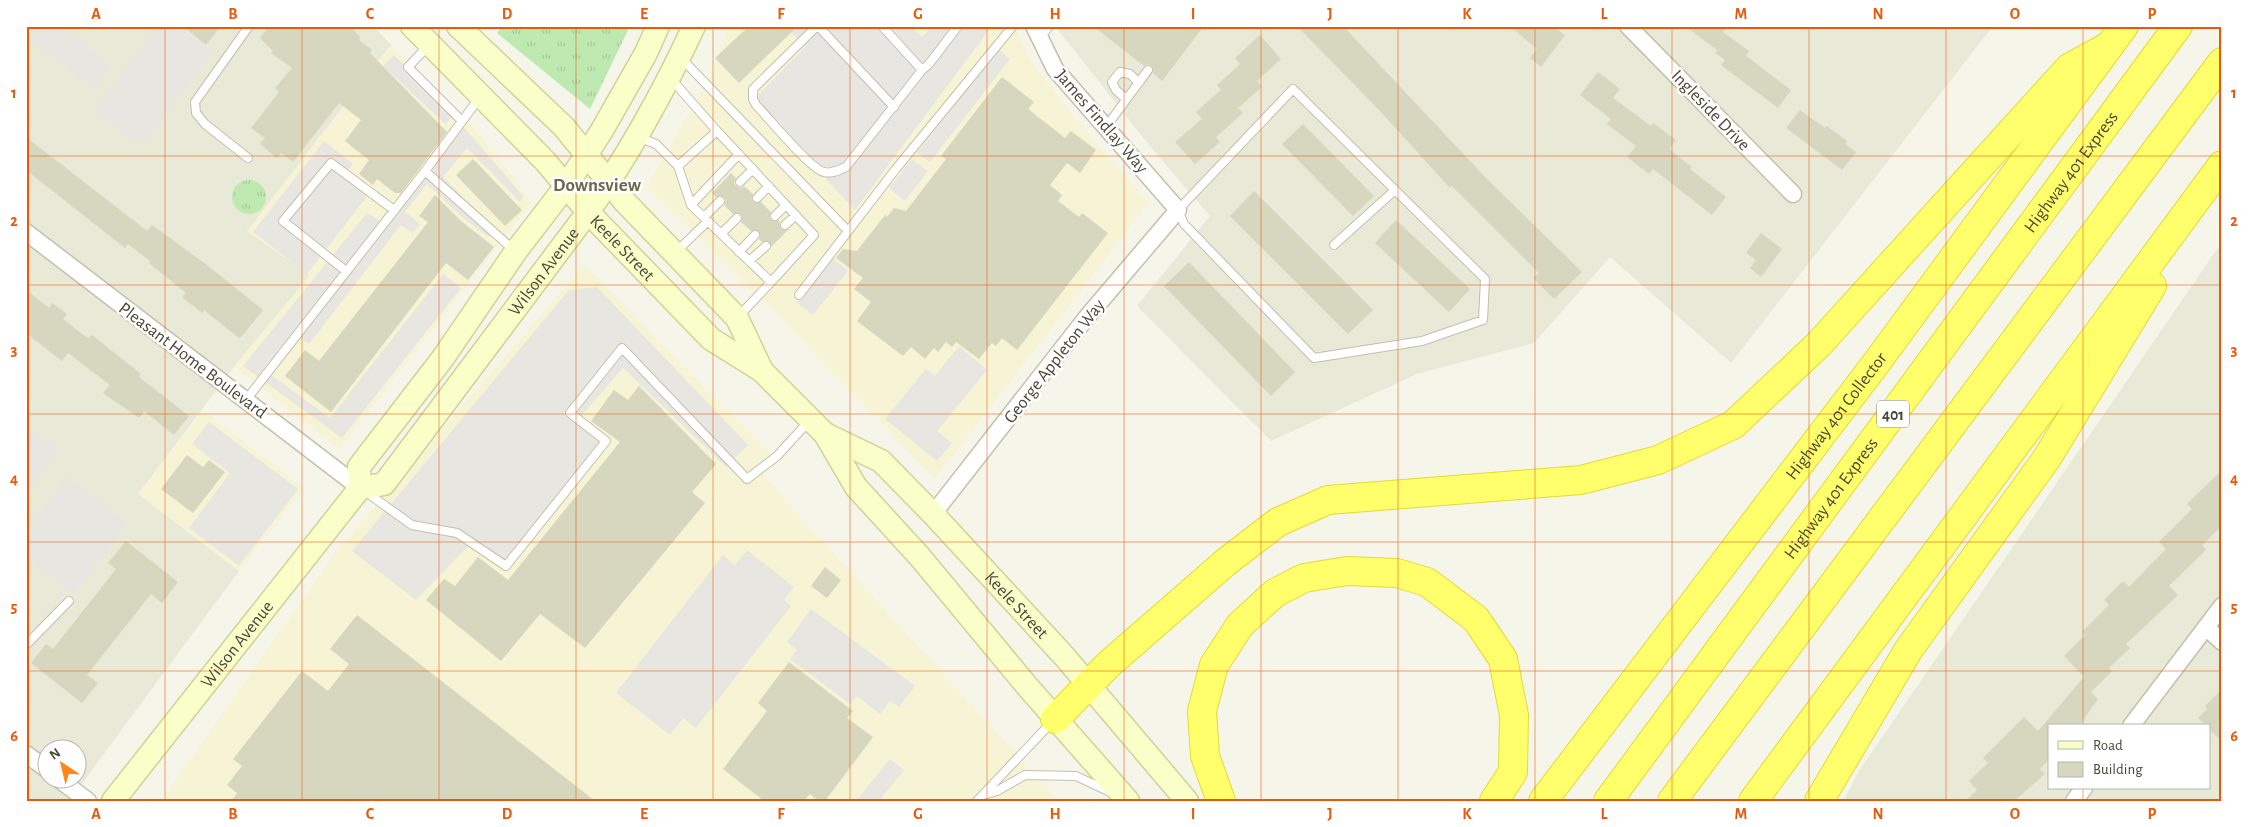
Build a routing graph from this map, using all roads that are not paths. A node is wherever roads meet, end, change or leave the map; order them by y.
1 (249, 26) edge
2 (412, 26) edge
3 (458, 26) edge
4 (658, 26) edge
5 (694, 26) edge
6 (818, 26) edge
7 (882, 26) edge
8 (958, 26) edge
9 (1013, 26) edge
10 (2178, 26) edge
11 (1634, 28) edge
12 (1041, 30) edge
13 (2116, 36) edge
14 (430, 45) junction
15 (680, 57) junction
16 (2222, 62) edge
17 (922, 70) junction
18 (1148, 70) dead end
19 (670, 78) junction
20 (1139, 83) junction
21 (481, 96) junction
22 (1126, 99) junction
23 (894, 107) junction
24 (462, 121) junction
25 (1106, 127) junction
26 (717, 131) junction
27 (637, 137) junction
28 (586, 154) junction
29 (739, 154) junction
30 (248, 158) dead end
31 (2222, 165) edge
32 (678, 166) junction
33 (753, 169) junction
34 (425, 171) junction
35 (2222, 173) edge
36 (609, 182) junction
37 (740, 182) dead end
38 (566, 186) junction
39 (769, 186) junction
40 (1395, 190) junction
41 (1793, 194) dead end
42 (757, 198) dead end
43 (720, 201) dead end
44 (691, 205) junction
45 (786, 205) junction
46 (394, 210) junction
47 (1178, 210) junction
48 (588, 212) junction
49 (796, 215) junction
50 (776, 216) dead end
51 (737, 218) dead end
52 (706, 219) junction
53 (785, 226) dead end
54 (848, 231) junction
55 (26, 232) edge
56 (721, 234) junction
57 (755, 236) dead end
58 (1334, 245) dead end
59 (766, 246) dead end
60 (516, 251) junction
61 (739, 252) junction
62 (675, 253) junction
63 (749, 262) junction
64 (346, 271) junction
65 (771, 282) junction
66 (799, 295) dead end
67 (737, 318) junction
68 (762, 370) junction
69 (246, 400) junction
70 (818, 426) junction
71 (360, 488) junction
72 (933, 514) junction
73 (69, 600) dead end
74 (2222, 606) edge
75 (2206, 627) junction
76 (2222, 642) edge
77 (26, 645) edge
78 (1089, 686) junction
79 (1055, 719) junction
80 (2133, 724) edge
81 (26, 754) edge
82 (38, 763) edge
83 (73, 790) edge
84 (2082, 790) edge
85 (980, 798) edge
86 (88, 801) edge
87 (113, 801) edge
88 (1128, 801) edge
89 (1188, 801) edge
90 (1221, 801) edge
91 (1494, 801) edge
92 (1544, 801) edge
93 (1608, 801) edge
94 (1672, 801) edge
95 (1753, 801) edge
96 (1819, 801) edge
97 (2074, 801) edge

1 - 30 lane
2 - 14 main road, Keele Street
3 - 28 main road, Keele Street
4 - 28 main road, Wilson Avenue
5 - 15 main road, Wilson Avenue
6 - 23 lane
6 - 23 lane
7 - 17 lane
8 - 17 lane
9 - 54 lane
10 - 93 highway, Highway 401 Express / 401
11 - 41 street, Ingleside Drive
12 - 25 street, James Findlay Way
13 - 78 highway
13 - 92 highway, Highway 401 Collector / 401
14 - 21 main road, Keele Street
14 - 24 lane
15 - 19 main road, Wilson Avenue
15 - 54 lane
16 - 94 highway
17 - 23 lane
18 - 20 lane
19 - 26 lane
19 - 27 main road, Wilson Avenue
20 - 22 lane
20 - 22 lane
21 - 24 lane
21 - 38 main road, Keele Street
22 - 25 lane
24 - 34 lane
25 - 47 street, James Findlay Way
26 - 29 lane
26 - 32 lane
27 - 32 lane
27 - 36 main road, Wilson Avenue
28 - 36 main road, Keele Street
28 - 38 main road, Wilson Avenue
29 - 33 lane
29 - 44 lane
31 - 95 highway
32 - 44 lane
33 - 37 lane
33 - 39 lane
34 - 46 lane
34 - 60 lane
35 - 96 highway
36 - 48 main road, Wilson Avenue
36 - 62 main road, Keele Street
38 - 48 main road, Keele Street
38 - 60 main road, Wilson Avenue
39 - 42 lane
39 - 45 lane
40 - 47 lane
40 - 47 lane
40 - 58 lane
43 - 52 lane
44 - 52 lane
45 - 49 lane
45 - 50 lane
46 - 64 lane
46 - 64 lane
47 - 72 street, George Appleton Way
48 - 68 main road, Keele Street
48 - 71 main road, Wilson Avenue
49 - 53 lane
49 - 65 lane
51 - 56 lane
52 - 56 lane
52 - 62 lane
54 - 66 lane
55 - 69 street, Pleasant Home Boulevard
56 - 61 lane
57 - 61 lane
59 - 63 lane
60 - 71 main road, Wilson Avenue
61 - 63 lane
62 - 67 main road, Keele Street
63 - 65 lane
64 - 69 lane
65 - 67 lane
67 - 68 main road, Keele Street
68 - 70 main road, Keele Street
69 - 71 street, Pleasant Home Boulevard
70 - 71 lane
70 - 72 main road, Keele Street
70 - 79 main road, Keele Street
71 - 87 main road, Wilson Avenue
72 - 78 main road, Keele Street
73 - 77 lane
74 - 75 street
75 - 76 street
75 - 80 street
78 - 79 highway
78 - 89 main road, Keele Street
79 - 85 lane
79 - 88 main road, Keele Street
81 - 82 street
83 - 86 street
84 - 97 street
85 - 88 lane
90 - 91 highway

